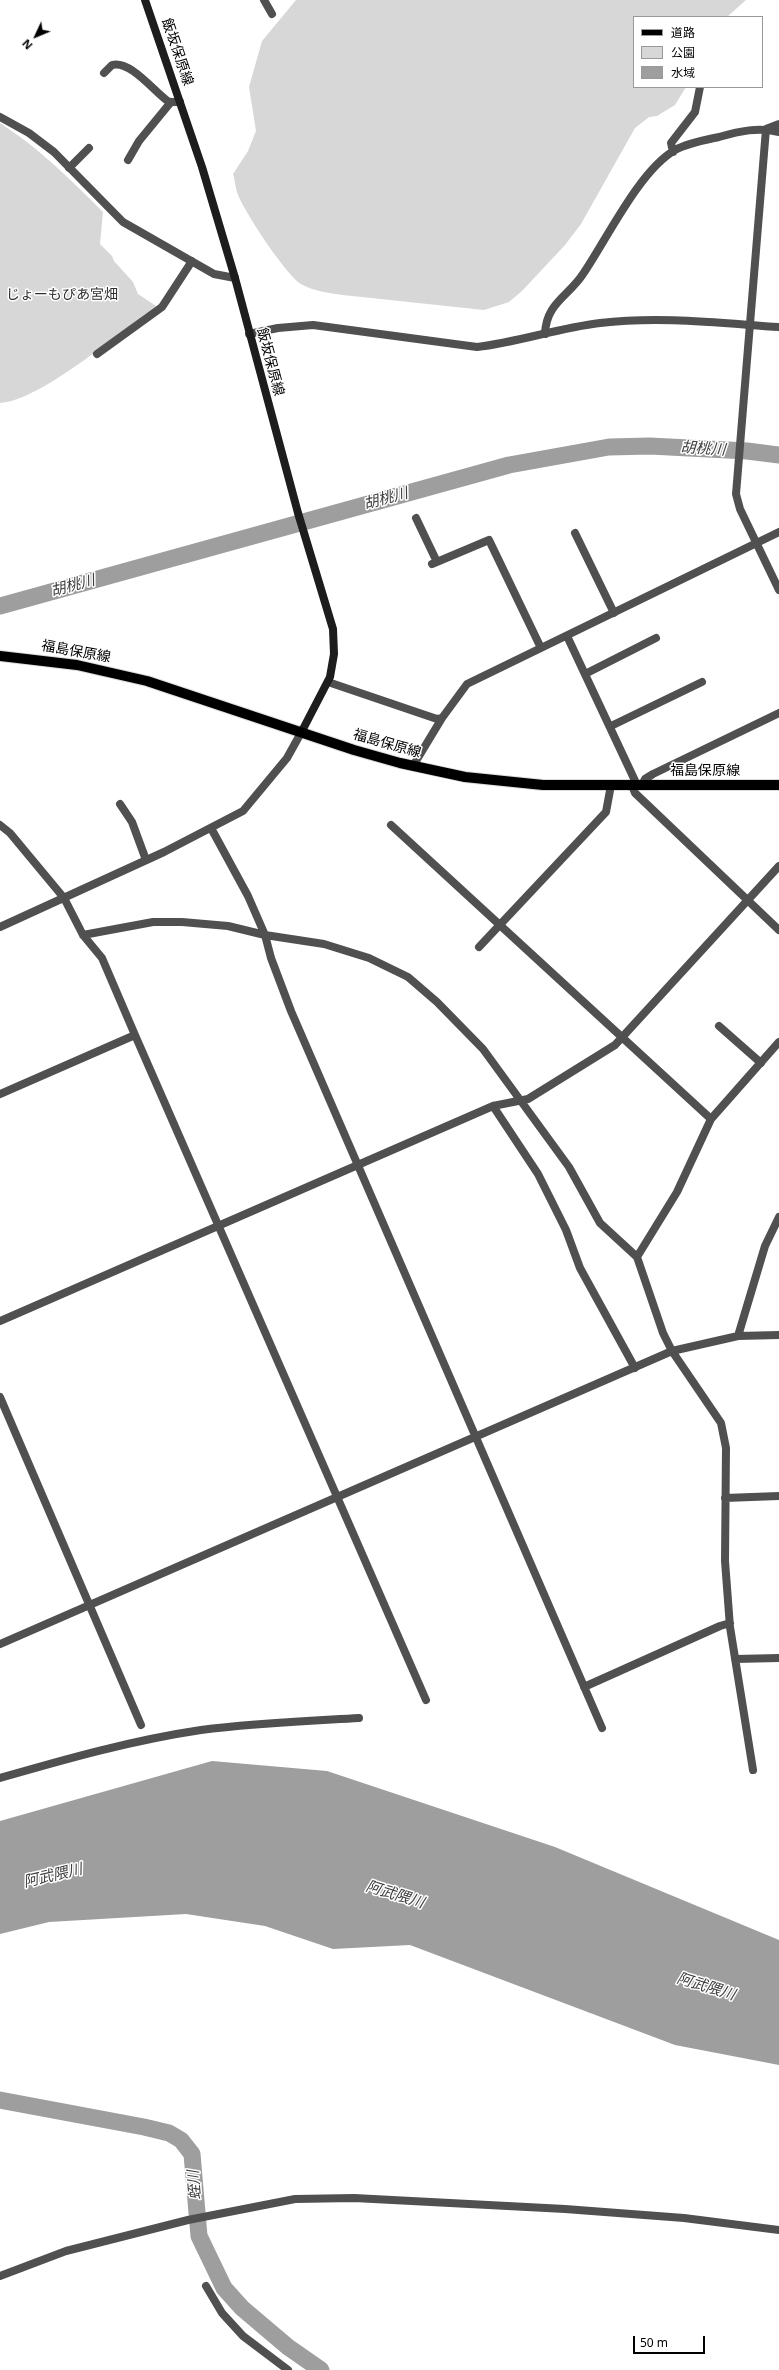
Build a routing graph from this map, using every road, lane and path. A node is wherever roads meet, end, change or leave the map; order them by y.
1 (145, 0) edge
2 (264, 0) edge
3 (272, 14) dead end
4 (104, 73) dead end
5 (700, 88) edge
6 (171, 102) junction
7 (180, 102) junction
8 (0, 116) edge
9 (779, 124) edge
10 (766, 129) junction
11 (779, 132) edge
12 (89, 148) dead end
13 (673, 152) junction
14 (128, 160) dead end
15 (69, 168) junction
16 (192, 261) junction
17 (235, 278) junction
18 (748, 325) junction
19 (779, 328) edge
20 (249, 334) junction
21 (546, 334) junction
22 (97, 354) dead end
23 (416, 518) dead end
24 (779, 532) edge
25 (575, 533) dead end
26 (756, 543) junction
27 (779, 590) edge
28 (614, 613) junction
29 (566, 636) junction
30 (656, 638) dead end
31 (541, 648) junction
32 (0, 656) edge
33 (585, 674) junction
34 (328, 682) junction
35 (702, 682) dead end
36 (779, 713) edge
37 (442, 718) junction
38 (611, 726) junction
39 (302, 731) junction
40 (413, 766) junction
41 (611, 785) junction
42 (637, 785) junction
43 (779, 785) edge
44 (120, 804) dead end
45 (0, 825) edge
46 (390, 825) dead end
47 (211, 828) junction
48 (146, 860) junction
49 (779, 866) edge
50 (64, 898) junction
51 (747, 901) junction
52 (500, 925) junction
53 (0, 927) edge
54 (779, 930) edge
55 (83, 935) junction
56 (265, 935) junction
57 (479, 947) dead end
58 (719, 1026) dead end
59 (135, 1035) junction
60 (622, 1038) junction
61 (779, 1042) edge
62 (761, 1062) junction
63 (0, 1094) edge
64 (521, 1101) junction
65 (493, 1106) junction
66 (711, 1119) junction
67 (357, 1165) junction
68 (779, 1217) edge
69 (220, 1225) junction
70 (637, 1257) junction
71 (0, 1321) edge
72 (779, 1335) edge
73 (738, 1336) junction
74 (672, 1351) junction
75 (635, 1368) junction
76 (0, 1397) edge
77 (475, 1437) junction
78 (338, 1496) junction
79 (779, 1496) edge
80 (725, 1498) junction
81 (91, 1605) junction
82 (730, 1623) junction
83 (0, 1644) edge
84 (779, 1658) edge
85 (735, 1659) junction
86 (584, 1687) junction
87 (426, 1700) dead end
88 (359, 1718) dead end
89 (141, 1725) dead end
90 (602, 1728) dead end
91 (753, 1770) dead end
92 (0, 1778) edge
93 (779, 2230) edge
94 (0, 2276) edge
95 (206, 2286) dead end
96 (288, 2370) edge

1 - 7 main road, 飯坂保原線
2 - 3 street
4 - 6 street
5 - 13 street
6 - 7 street
6 - 14 street
7 - 17 main road, 飯坂保原線
8 - 15 street
9 - 10 street
10 - 11 street
10 - 13 street
10 - 18 street
12 - 15 street
13 - 21 street
15 - 16 street
16 - 17 street
16 - 22 street
17 - 20 main road, 飯坂保原線
18 - 19 street
18 - 21 street
18 - 26 street
20 - 21 street
20 - 34 main road, 飯坂保原線
23 - 31 street
24 - 26 street
25 - 28 street
26 - 27 street
26 - 28 street
28 - 29 street
29 - 31 street
29 - 33 street
30 - 33 street
31 - 37 street
32 - 39 main road, 福島保原線
33 - 38 street
34 - 37 street
34 - 39 main road, 飯坂保原線
35 - 38 street
36 - 42 street
37 - 40 street
38 - 42 street
39 - 40 main road, 福島保原線
39 - 47 street
40 - 41 main road, 福島保原線
41 - 42 main road, 福島保原線
41 - 52 street
42 - 43 main road, 福島保原線
42 - 51 street
44 - 48 street
45 - 50 street
46 - 52 street
47 - 48 street
47 - 56 street
48 - 50 street
49 - 51 street
50 - 53 street
50 - 55 street
51 - 54 street
51 - 60 street
52 - 57 street
52 - 60 street
55 - 56 street
55 - 59 street
56 - 64 street
56 - 67 street
58 - 62 street
59 - 63 street
59 - 69 street
60 - 64 street
60 - 66 street
61 - 62 street
62 - 66 street
64 - 65 street
64 - 70 street
65 - 67 street
65 - 75 street
66 - 70 street
67 - 69 street
67 - 77 street
68 - 73 street
69 - 71 street
69 - 78 street
70 - 74 street
72 - 73 street
73 - 74 street
74 - 75 street
74 - 80 street
75 - 77 street
76 - 81 street
77 - 78 street
77 - 86 street
78 - 81 street
78 - 87 street
79 - 80 street
80 - 82 street
81 - 83 street
81 - 89 street
82 - 85 street
82 - 86 street
84 - 85 street
85 - 91 street
86 - 90 street
88 - 92 street
93 - 94 street
95 - 96 street

